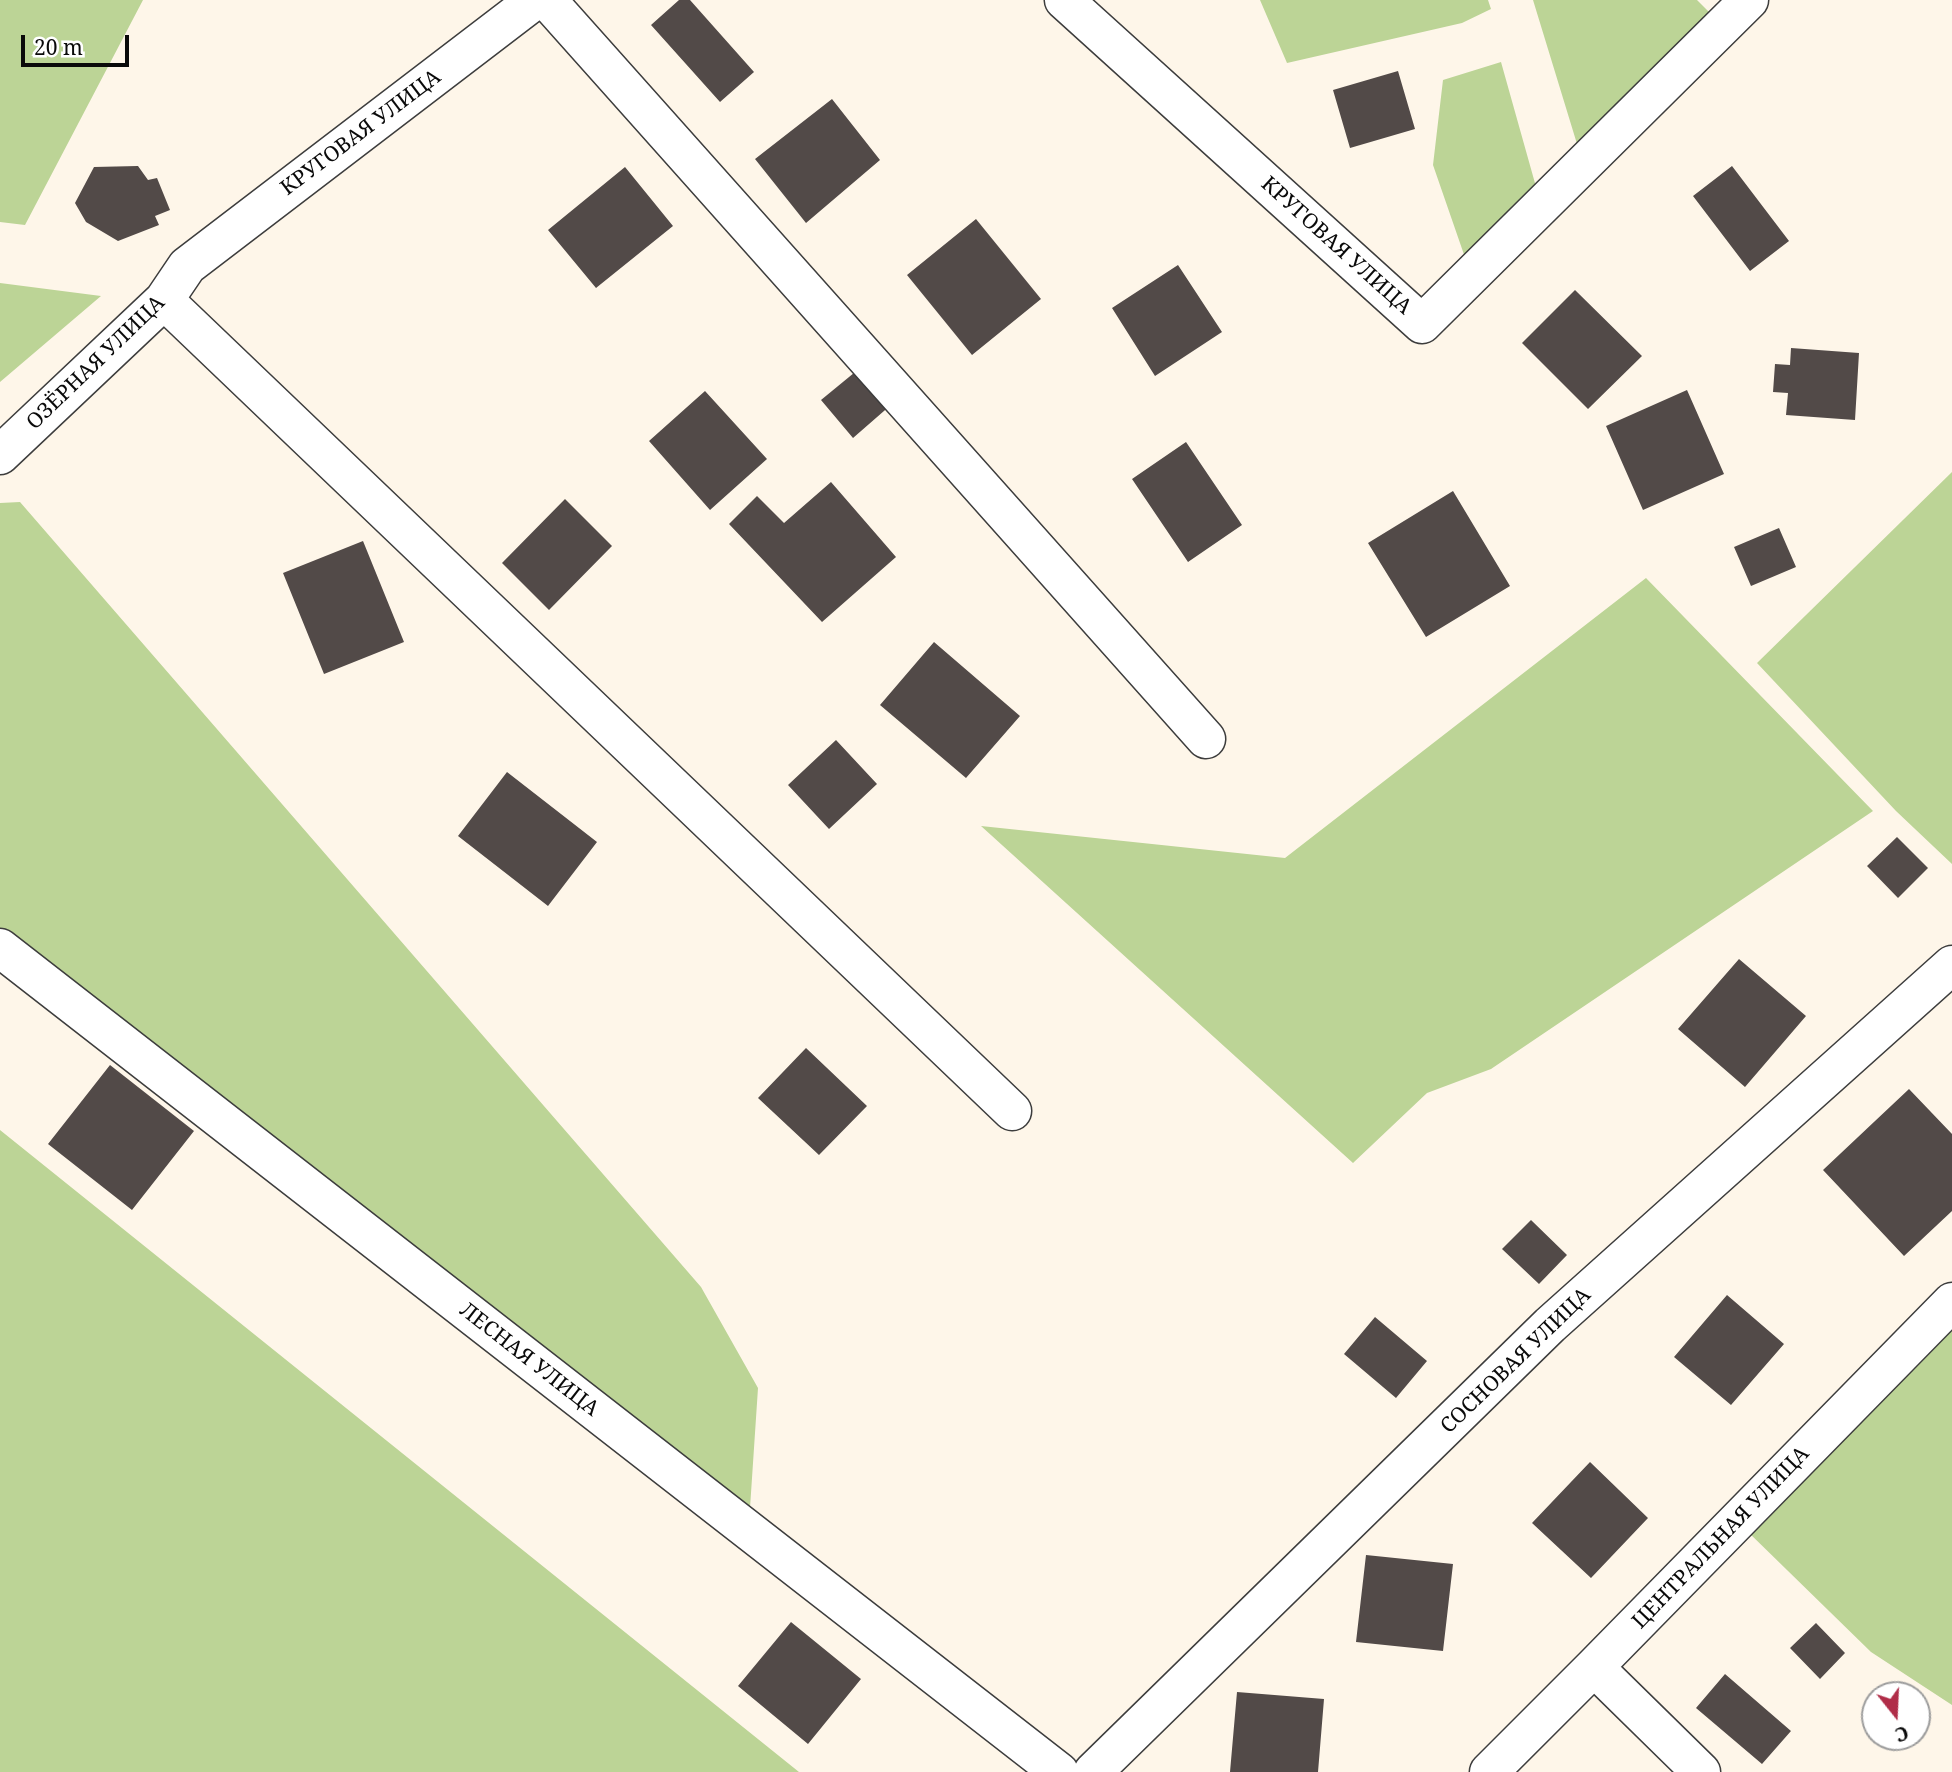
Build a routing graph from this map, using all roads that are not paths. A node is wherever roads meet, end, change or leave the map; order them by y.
1 (535, 0) edge
2 (547, 0) edge
3 (1064, 0) edge
4 (1749, 0) edge
5 (187, 266) joint
6 (164, 300) junction
7 (0, 455) edge
8 (1206, 739) dead end
9 (0, 948) edge
10 (1952, 965) edge
11 (1012, 1111) dead end
12 (1952, 1302) edge
13 (1594, 1667) junction
14 (1059, 1772) edge
15 (1093, 1772) edge
16 (1489, 1772) edge
17 (1701, 1772) edge

1 - 5 street, КРУГОВАЯ УЛИЦА
2 - 8 street
3 - 4 street, КРУГОВАЯ УЛИЦА
5 - 6 street, ОЗЁРНАЯ УЛИЦА
6 - 7 street, ОЗЁРНАЯ УЛИЦА
6 - 11 street
9 - 14 street, ЛЕСНАЯ УЛИЦА
10 - 15 street, СОСНОВАЯ УЛИЦА
12 - 13 street, ЦЕНТРАЛЬНАЯ УЛИЦА
13 - 16 street, ЦЕНТРАЛЬНАЯ УЛИЦА
13 - 17 street

